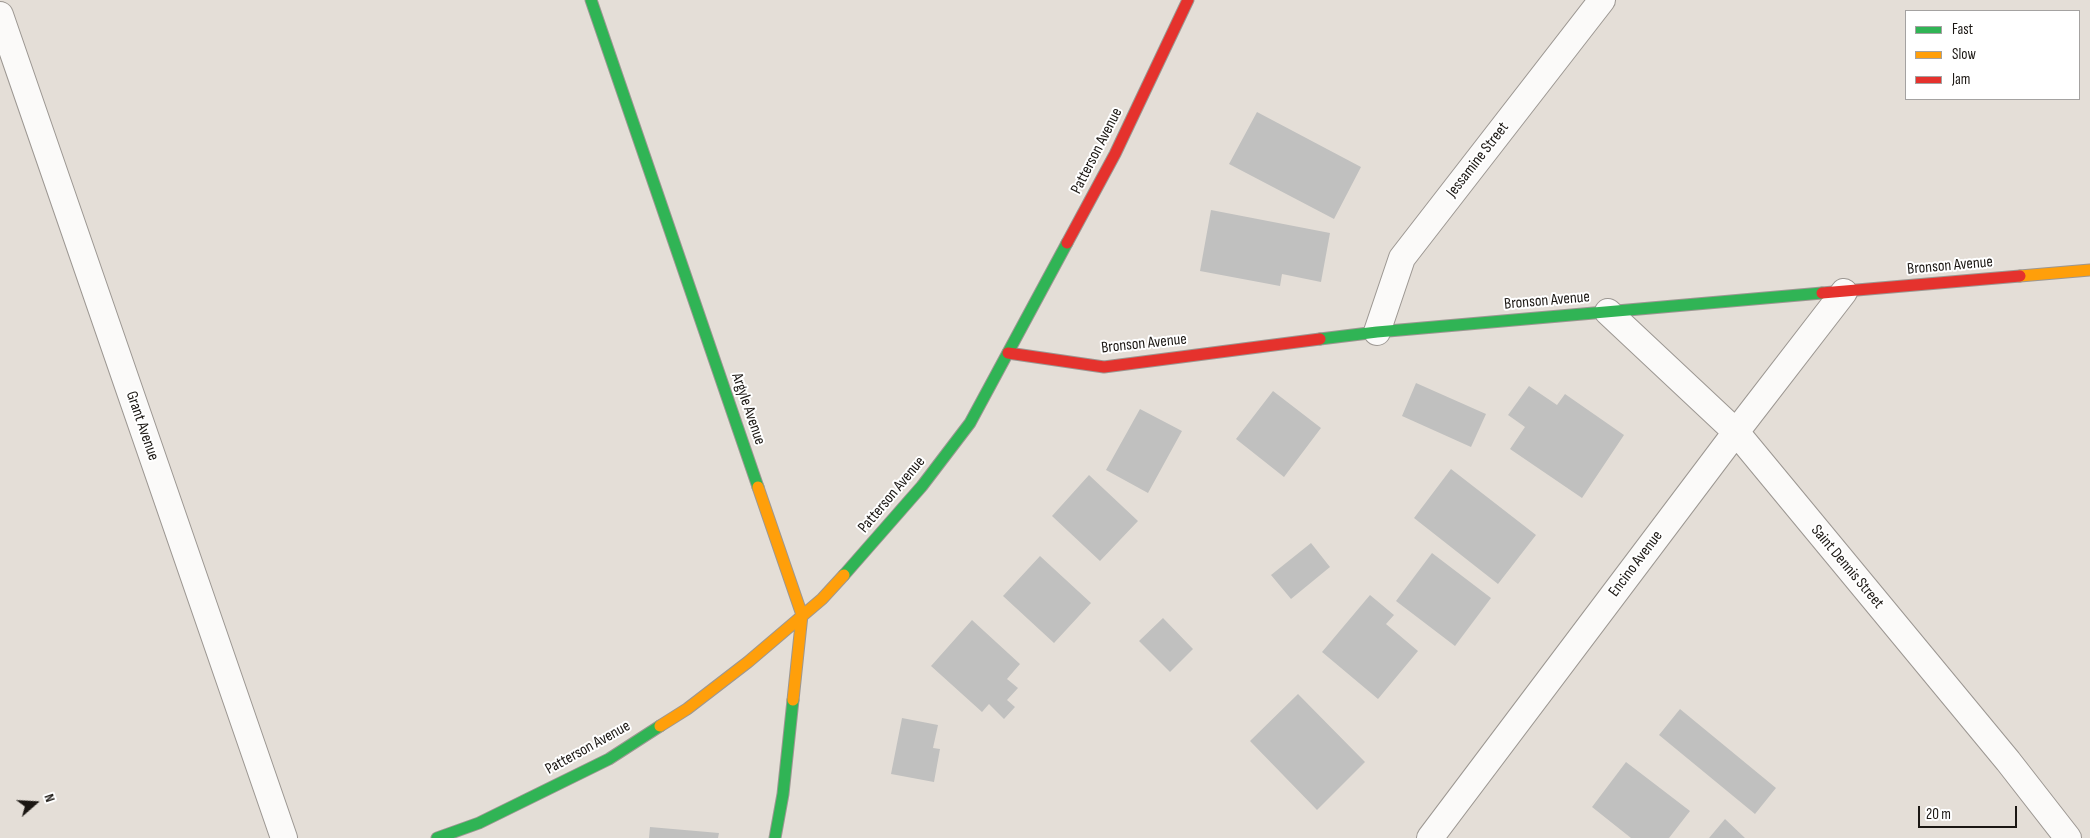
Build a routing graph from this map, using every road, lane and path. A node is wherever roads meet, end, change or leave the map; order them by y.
1 (591, 0) edge
2 (1188, 0) edge
3 (1602, 0) edge
4 (0, 15) edge
5 (2090, 270) edge
6 (1844, 292) junction
7 (1608, 312) junction
8 (1377, 332) junction
9 (1008, 353) junction
10 (1736, 432) junction
11 (802, 615) junction
12 (284, 838) edge
13 (437, 838) edge
14 (775, 838) edge
15 (1430, 838) edge
16 (2068, 838) edge

1 - 11 street, Argyle Avenue
2 - 9 street, Patterson Avenue
3 - 8 street, Jessamine Street
4 - 12 street, Grant Avenue
5 - 6 street, Bronson Avenue
6 - 7 street, Bronson Avenue
6 - 10 street, Encino Avenue
7 - 8 street, Bronson Avenue
7 - 10 street, Saint Dennis Street
8 - 9 street, Bronson Avenue
9 - 11 street, Patterson Avenue
10 - 15 street, Encino Avenue
10 - 16 street, Saint Dennis Street
11 - 13 street, Patterson Avenue
11 - 14 street, Argyle Avenue

